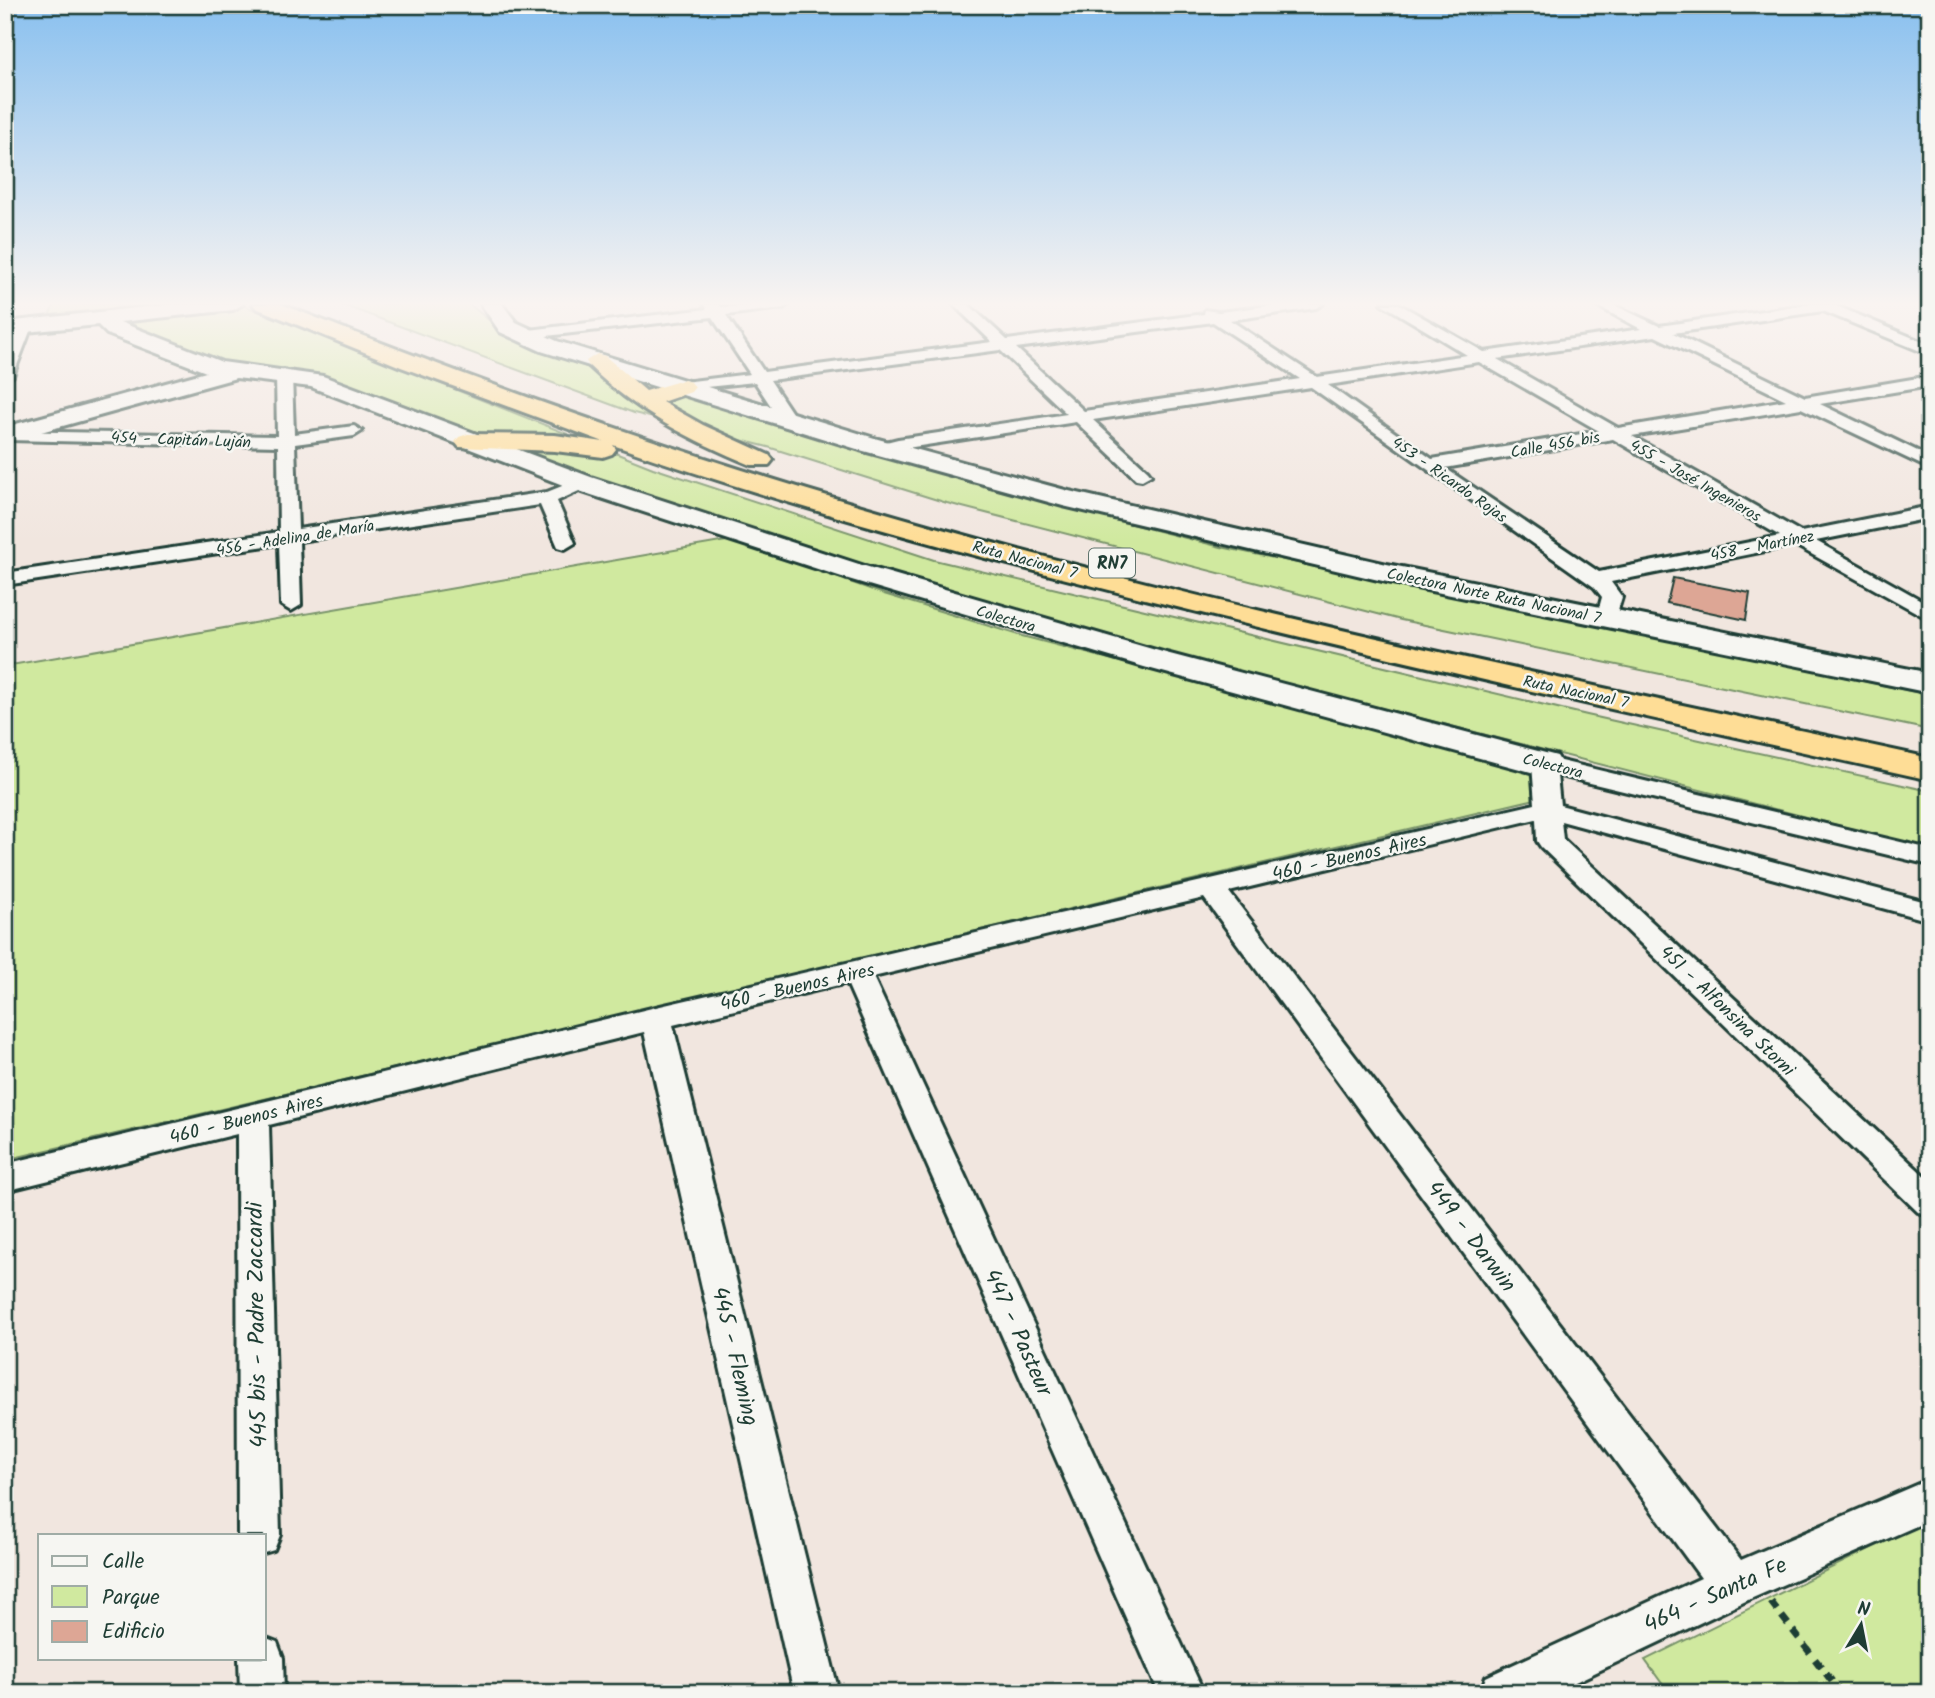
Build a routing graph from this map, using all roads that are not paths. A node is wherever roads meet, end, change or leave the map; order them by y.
1 (192, 383) edge
2 (284, 383) edge
3 (318, 383) edge
4 (467, 383) edge
5 (515, 383) edge
6 (617, 383) edge
7 (671, 383) edge
8 (712, 383) edge
9 (763, 383) edge
10 (1044, 383) edge
11 (1305, 383) edge
12 (1316, 383) edge
13 (1528, 383) edge
14 (1762, 383) edge
15 (1916, 383) edge
16 (683, 387) junction
17 (1800, 402) junction
18 (646, 403) junction
19 (1079, 416) junction
20 (790, 422) junction
21 (354, 431) dead end
22 (1615, 434) junction
23 (7, 435) edge
24 (284, 440) junction
25 (468, 442) junction
26 (880, 449) junction
27 (1930, 464) edge
28 (1429, 466) junction
29 (719, 470) junction
30 (1142, 475) dead end
31 (804, 478) junction
32 (582, 483) junction
33 (547, 498) junction
34 (1930, 512) edge
35 (289, 538) junction
36 (1798, 538) junction
37 (565, 543) dead end
38 (5, 579) edge
39 (1595, 579) junction
40 (291, 605) dead end
41 (1930, 614) edge
42 (1607, 619) junction
43 (1930, 683) edge
44 (1930, 747) edge
45 (1544, 764) junction
46 (1930, 769) edge
47 (1547, 809) junction
48 (1930, 857) edge
49 (1211, 888) junction
50 (1930, 912) edge
51 (856, 972) junction
52 (656, 1018) junction
53 (253, 1115) junction
54 (5, 1178) edge
55 (1930, 1202) edge
56 (1930, 1499) edge
57 (259, 1534) edge
58 (1742, 1580) junction
59 (261, 1660) edge
60 (262, 1693) edge
61 (817, 1693) edge
62 (1182, 1693) edge
63 (1502, 1693) edge

1 - 23 street
2 - 24 street
3 - 25 street, Colectora
4 - 29 highway, Ruta Nacional 7 / RN7
5 - 31 highway, Ruta Nacional 7 / RN7
6 - 18 highway
7 - 16 street
8 - 16 street
9 - 20 street
10 - 19 street
11 - 19 street
12 - 28 street, 453 - Ricardo Rojas
13 - 22 street, 455 - José Ingenieros
14 - 17 street
15 - 17 street, Calle 456 bis
16 - 18 highway
16 - 20 street
17 - 22 street, Calle 456 bis
17 - 27 street
18 - 31 highway
19 - 26 street
19 - 30 street
20 - 26 street
21 - 24 street, 454 - Capitán Luján
22 - 28 street, Calle 456 bis
22 - 36 street, 455 - José Ingenieros
23 - 24 street, 454 - Capitán Luján
24 - 35 street
25 - 29 highway
25 - 32 street, Colectora
26 - 42 street, Colectora Norte Ruta Nacional 7
28 - 39 street, 453 - Ricardo Rojas
29 - 46 highway, Ruta Nacional 7 / RN7
31 - 44 highway, Ruta Nacional 7 / RN7
32 - 33 street, 456 - Adelina de María
32 - 45 street, Colectora
33 - 35 street, 456 - Adelina de María
33 - 37 street
34 - 36 street, 458 - Martínez
35 - 38 street, 456 - Adelina de María
35 - 40 street
36 - 39 street, 458 - Martínez
36 - 41 street, 455 - José Ingenieros
39 - 42 street, 453 - Ricardo Rojas
42 - 43 street, Colectora Norte Ruta Nacional 7
45 - 47 street
45 - 48 street, Colectora
47 - 49 street, 460 - Buenos Aires
47 - 50 street
47 - 55 street, 451 - Alfonsina Storni
49 - 51 street, 460 - Buenos Aires
49 - 58 street, 449 - Darwin
51 - 52 street, 460 - Buenos Aires
51 - 62 street, 447 - Pasteur
52 - 53 street, 460 - Buenos Aires
52 - 61 street, 445 - Fleming
53 - 54 street, 460 - Buenos Aires
53 - 57 street, 445 bis - Padre Zaccardi
56 - 58 street, 464 - Santa Fe
58 - 63 street, 464 - Santa Fe
59 - 60 street

